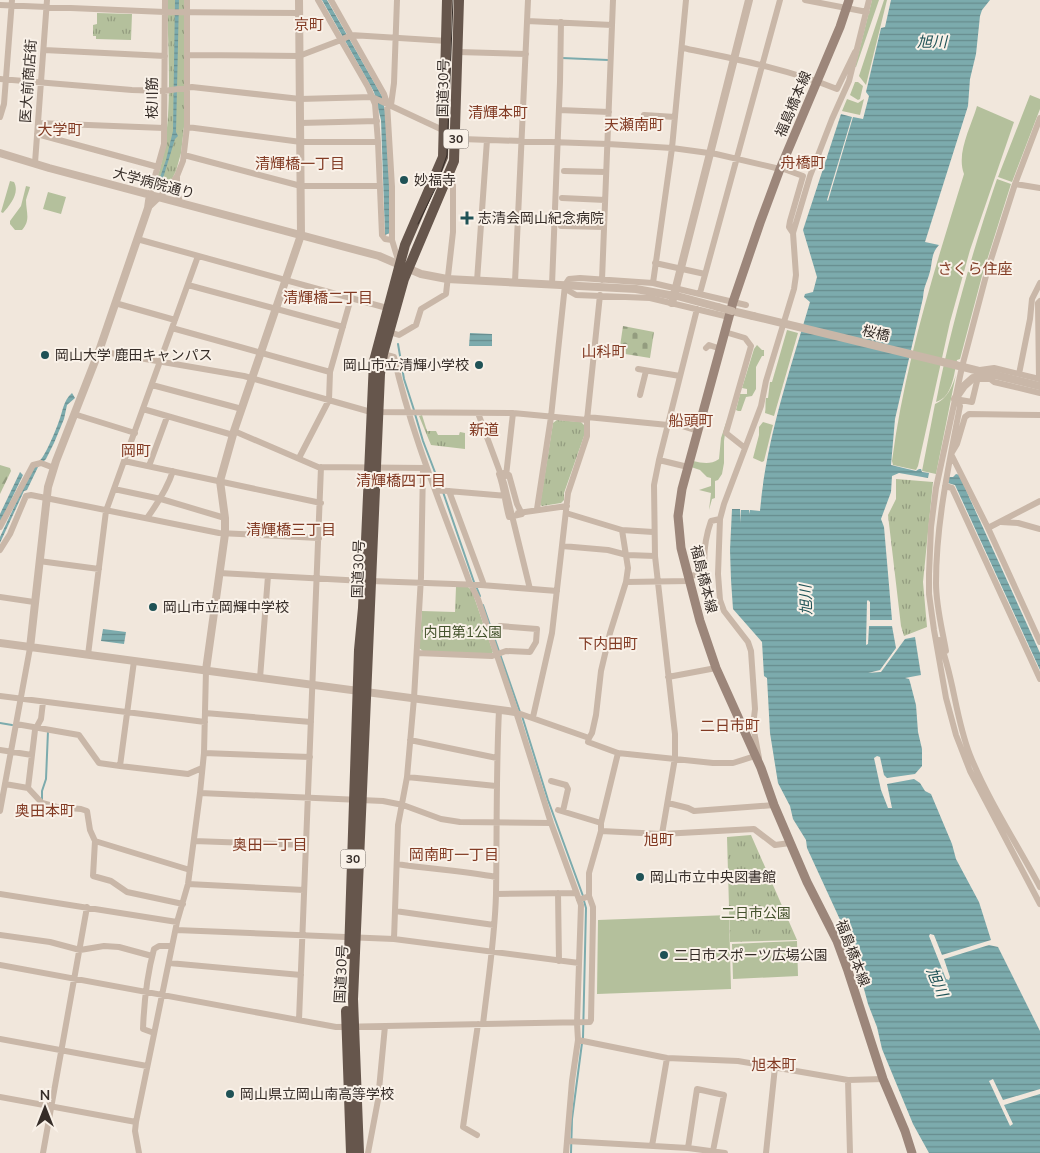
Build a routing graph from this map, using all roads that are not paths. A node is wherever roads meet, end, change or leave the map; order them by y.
1 (165, 0) edge
2 (187, 0) edge
3 (299, 0) edge
4 (318, 0) edge
5 (331, 0) edge
6 (397, 0) edge
7 (447, 0) edge
8 (459, 0) edge
9 (528, 0) edge
10 (613, 0) edge
11 (686, 0) edge
12 (750, 0) edge
13 (780, 0) edge
14 (805, 0) edge
15 (870, 0) edge
16 (12, 3) edge
17 (47, 4) edge
18 (848, 4) edge
19 (0, 5) edge
20 (165, 12) junction
21 (867, 12) junction
22 (184, 13) junction
23 (299, 13) junction
24 (527, 21) junction
25 (561, 22) junction
26 (612, 24) junction
27 (0, 34) edge
28 (9, 34) junction
29 (346, 37) junction
30 (396, 37) junction
31 (447, 41) junction
32 (683, 48) junction
33 (858, 48) junction
34 (44, 50) junction
35 (458, 52) junction
36 (526, 54) junction
37 (165, 56) junction
38 (187, 56) junction
39 (300, 56) junction
40 (734, 59) junction
41 (762, 65) junction
42 (3, 79) edge
43 (818, 81) junction
44 (41, 82) junction
45 (187, 88) junction
46 (164, 91) junction
47 (373, 97) junction
48 (300, 99) junction
49 (387, 103) junction
50 (2, 104) edge
51 (559, 110) junction
52 (609, 112) junction
53 (644, 116) dead end
54 (0, 117) edge
55 (675, 117) junction
56 (1040, 118) edge
57 (377, 121) junction
58 (38, 123) junction
59 (300, 123) junction
60 (186, 127) junction
61 (164, 128) junction
62 (444, 131) junction
63 (37, 134) junction
64 (456, 137) junction
65 (487, 140) junction
66 (522, 141) junction
67 (300, 142) junction
68 (378, 142) junction
69 (558, 142) junction
70 (608, 144) junction
71 (672, 148) junction
72 (0, 153) edge
73 (711, 153) junction
74 (184, 155) junction
75 (736, 159) junction
76 (35, 163) junction
77 (158, 167) junction
78 (781, 168) junction
79 (564, 171) dead end
80 (606, 172) junction
81 (177, 176) junction
82 (447, 180) junction
83 (1015, 184) junction
84 (301, 186) junction
85 (379, 186) junction
86 (1040, 188) edge
87 (150, 194) junction
88 (159, 197) junction
89 (562, 198) dead end
90 (605, 200) junction
91 (180, 203) junction
92 (148, 208) junction
93 (561, 226) dead end
94 (604, 228) junction
95 (793, 233) junction
96 (301, 235) junction
97 (137, 239) junction
98 (392, 240) junction
99 (198, 256) junction
100 (655, 263) junction
101 (404, 266) junction
102 (680, 268) junction
103 (705, 274) junction
104 (447, 279) junction
105 (286, 280) junction
106 (602, 280) junction
107 (477, 281) junction
108 (515, 282) junction
109 (653, 283) junction
110 (1040, 283) edge
111 (188, 285) junction
112 (552, 285) junction
113 (564, 285) junction
114 (675, 288) junction
115 (700, 293) junction
116 (600, 295) junction
117 (351, 298) junction
118 (673, 298) junction
119 (1040, 301) edge
120 (115, 304) junction
121 (746, 305) dead end
122 (387, 308) junction
123 (276, 309) junction
124 (697, 309) junction
125 (732, 310) junction
126 (175, 320) junction
127 (343, 327) junction
128 (172, 328) junction
129 (389, 332) junction
130 (725, 332) junction
131 (706, 348) dead end
132 (721, 349) junction
133 (99, 351) junction
134 (261, 352) junction
135 (383, 354) junction
136 (160, 362) junction
137 (958, 366) junction
138 (638, 369) dead end
139 (646, 370) junction
140 (330, 372) junction
141 (977, 374) junction
142 (1019, 374) junction
143 (680, 376) junction
144 (991, 376) junction
145 (252, 378) junction
146 (1040, 382) edge
147 (152, 385) junction
148 (1040, 393) edge
149 (640, 395) dead end
150 (955, 399) junction
151 (328, 400) junction
152 (242, 409) junction
153 (143, 410) junction
154 (375, 412) junction
155 (413, 413) junction
156 (478, 413) junction
157 (513, 413) junction
158 (74, 414) junction
159 (1040, 415) edge
160 (167, 417) junction
161 (551, 417) junction
162 (587, 418) junction
163 (668, 424) junction
164 (698, 431) junction
165 (135, 432) junction
166 (234, 433) junction
167 (745, 448) junction
168 (951, 454) junction
169 (299, 458) junction
170 (659, 460) junction
171 (124, 461) junction
172 (149, 466) junction
173 (373, 466) junction
174 (322, 467) junction
175 (688, 467) junction
176 (54, 468) junction
177 (425, 468) junction
178 (173, 471) junction
179 (504, 474) junction
180 (220, 481) junction
181 (946, 486) junction
182 (114, 489) junction
183 (443, 490) junction
184 (506, 496) junction
185 (46, 498) junction
186 (161, 499) junction
187 (1040, 501) edge
188 (320, 503) junction
189 (537, 509) junction
190 (566, 510) junction
191 (106, 511) junction
192 (521, 512) junction
193 (512, 515) junction
194 (148, 518) junction
195 (225, 518) junction
196 (720, 518) junction
197 (1000, 522) junction
198 (0, 527) edge
199 (988, 528) junction
200 (1040, 529) edge
201 (622, 530) junction
202 (653, 532) junction
203 (225, 534) junction
204 (319, 538) junction
205 (562, 546) junction
206 (0, 550) edge
207 (627, 555) junction
208 (654, 556) junction
209 (39, 561) junction
210 (99, 569) junction
211 (219, 573) junction
212 (268, 576) junction
213 (688, 578) junction
214 (317, 579) junction
215 (368, 581) junction
216 (421, 582) junction
217 (626, 582) junction
218 (658, 583) junction
219 (472, 585) junction
220 (482, 585) junction
221 (530, 589) junction
222 (557, 592) junction
223 (0, 597) edge
224 (34, 602) junction
225 (934, 630) junction
226 (499, 635) dead end
227 (1040, 642) edge
228 (0, 644) edge
229 (30, 648) junction
230 (416, 653) junction
231 (499, 654) junction
232 (88, 655) junction
233 (947, 659) junction
234 (134, 661) junction
235 (716, 668) junction
236 (206, 670) junction
237 (668, 677) junction
238 (260, 678) junction
239 (1040, 679) edge
240 (313, 685) junction
241 (362, 691) junction
242 (0, 696) edge
243 (414, 698) junction
244 (21, 699) junction
245 (43, 702) junction
246 (499, 710) junction
247 (205, 713) junction
248 (519, 713) junction
249 (127, 714) junction
250 (532, 717) junction
251 (205, 722) junction
252 (311, 722) junction
253 (16, 724) junction
254 (36, 728) junction
255 (589, 738) junction
256 (410, 740) junction
257 (0, 750) edge
258 (11, 752) junction
259 (618, 752) junction
260 (204, 753) junction
261 (32, 755) junction
262 (755, 756) junction
263 (310, 757) junction
264 (497, 758) junction
265 (675, 758) junction
266 (120, 766) junction
267 (202, 768) junction
268 (761, 768) junction
269 (407, 777) junction
270 (552, 781) dead end
271 (5, 784) junction
272 (496, 786) junction
273 (28, 788) junction
274 (200, 793) junction
275 (308, 798) junction
276 (359, 800) junction
277 (668, 803) junction
278 (402, 805) junction
279 (774, 805) junction
280 (0, 809) edge
281 (496, 822) junction
282 (551, 823) junction
283 (601, 823) junction
284 (601, 832) junction
285 (662, 834) junction
286 (94, 841) junction
287 (194, 841) junction
288 (790, 842) junction
289 (306, 845) junction
290 (397, 864) junction
291 (190, 870) junction
292 (496, 877) junction
293 (188, 884) junction
294 (1040, 888) edge
295 (304, 890) junction
296 (558, 893) junction
297 (575, 893) junction
298 (0, 894) edge
299 (496, 894) junction
300 (584, 898) junction
301 (183, 904) junction
302 (1040, 904) edge
303 (88, 907) junction
304 (395, 911) junction
305 (177, 922) junction
306 (494, 925) junction
307 (176, 930) junction
308 (0, 935) edge
309 (302, 936) junction
310 (353, 938) junction
311 (394, 939) junction
312 (172, 946) junction
313 (80, 950) junction
314 (492, 952) junction
315 (152, 956) junction
316 (559, 961) junction
317 (169, 963) junction
318 (579, 963) junction
319 (0, 965) edge
320 (300, 975) junction
321 (75, 978) junction
322 (145, 992) junction
323 (162, 995) junction
324 (299, 1020) junction
325 (578, 1023) junction
326 (480, 1024) junction
327 (385, 1026) junction
328 (350, 1027) junction
329 (154, 1033) junction
330 (0, 1039) edge
331 (581, 1041) junction
332 (62, 1050) junction
333 (668, 1058) junction
334 (148, 1066) junction
335 (775, 1067) junction
336 (883, 1079) junction
337 (848, 1080) junction
338 (0, 1097) edge
339 (51, 1106) junction
340 (136, 1122) junction
341 (477, 1135) dead end
342 (567, 1141) junction
343 (648, 1145) junction
344 (688, 1148) junction
345 (671, 1150) edge
346 (713, 1151) junction
347 (43, 1153) edge
348 (139, 1153) edge
349 (350, 1153) edge
350 (359, 1153) edge
351 (368, 1153) edge
352 (566, 1153) edge
353 (643, 1153) edge
354 (725, 1153) edge
355 (766, 1153) edge
356 (850, 1153) edge
357 (912, 1153) edge

1 - 20 street, 枝川筋
2 - 22 street
3 - 23 street
4 - 29 street
5 - 29 street
6 - 30 street
7 - 31 highway, 国道30号 / 30
8 - 35 highway, 国道30号 / 30
9 - 24 street
10 - 26 street
11 - 32 street
12 - 40 street
13 - 41 street
14 - 18 street
15 - 21 street
16 - 17 street
16 - 19 street
16 - 28 street
17 - 20 street
17 - 34 street, 医大前商店街
18 - 21 street
18 - 43 main road, 福島橋本線
20 - 22 street
20 - 37 street, 枝川筋
21 - 33 street
22 - 23 street
22 - 38 street
23 - 39 street
24 - 25 street
24 - 36 street
25 - 26 street
25 - 51 street
26 - 52 street
27 - 28 street
28 - 42 street
29 - 30 street
29 - 39 street
29 - 47 street
29 - 49 street
30 - 31 street
30 - 49 street
31 - 62 highway, 国道30号 / 30
32 - 40 street
32 - 55 street
33 - 43 street
33 - 95 street
34 - 37 street
34 - 44 street, 医大前商店街
35 - 36 street
35 - 64 highway, 国道30号 / 30
36 - 66 street
37 - 46 street, 枝川筋
38 - 39 street
38 - 45 street
39 - 48 street
40 - 41 street
40 - 73 street
41 - 43 street
41 - 75 street
42 - 44 street
42 - 50 street
43 - 78 main road, 福島橋本線
44 - 46 street
44 - 58 street, 医大前商店街
45 - 46 street
45 - 48 street
45 - 60 street
46 - 61 street, 枝川筋
47 - 48 street
47 - 49 street
47 - 57 street
48 - 59 street
49 - 62 street
49 - 98 street
50 - 54 street
51 - 52 street
51 - 69 street
52 - 70 street
53 - 55 street
55 - 71 street
56 - 83 street
57 - 59 street
57 - 68 street
58 - 61 street
58 - 63 street, 医大前商店街
59 - 67 street
60 - 67 street
60 - 74 street
61 - 77 street, 枝川筋
62 - 64 street
62 - 101 highway, 国道30号 / 30
63 - 76 street, 医大前商店街
63 - 77 street
64 - 65 street
64 - 82 highway, 国道30号 / 30
65 - 66 street
65 - 107 street
66 - 69 street
66 - 108 street
67 - 68 street
67 - 84 street
68 - 85 street
69 - 70 street
69 - 112 street
70 - 71 street
70 - 80 street
71 - 73 street
71 - 100 street
72 - 76 street, 大学病院通り
73 - 75 street
73 - 102 street
74 - 81 street
74 - 84 street
75 - 78 street
75 - 103 street
76 - 87 street, 大学病院通り
77 - 87 street, 枝川筋
78 - 95 street
78 - 125 main road, 福島橋本線
79 - 80 street
80 - 90 street
81 - 88 street
81 - 91 street
82 - 101 highway, 国道30号 / 30
82 - 104 street
83 - 86 street
83 - 137 street
84 - 85 street
84 - 96 street
85 - 98 street
87 - 88 street, 大学病院通り
87 - 92 street
88 - 91 street, 大学病院通り
88 - 92 street
89 - 90 street
90 - 94 street
91 - 96 street, 大学病院通り
92 - 97 street
93 - 94 street
94 - 106 street
95 - 167 street
96 - 101 street, 大学病院通り
96 - 105 street
97 - 99 street
97 - 120 street
98 - 101 street
99 - 105 street
99 - 111 street
100 - 102 street
100 - 109 street
101 - 104 street, 大学病院通り
101 - 122 highway, 国道30号 / 30
101 - 129 highway, 国道30号 / 30
102 - 103 street
102 - 114 street
103 - 115 street
104 - 107 street, 大学病院通り
104 - 129 street
105 - 117 street
105 - 123 street
106 - 109 street
106 - 113 street
107 - 108 street, 大学病院通り
108 - 112 street, 桜橋
109 - 114 street
110 - 142 street
111 - 123 street
111 - 126 street
112 - 113 street, 桜橋
113 - 116 street
113 - 118 street, 桜橋
113 - 161 street
114 - 115 street
114 - 118 street
115 - 125 street
116 - 118 street
116 - 162 street
117 - 122 street
117 - 127 street
118 - 124 street
118 - 125 street, 桜橋, bridge
119 - 146 street
120 - 126 street
120 - 133 street
121 - 125 street
122 - 154 highway, 国道30号 / 30
123 - 127 street
123 - 134 street
124 - 125 street
124 - 143 street
125 - 130 main road, 福島橋本線
125 - 137 street, 桜橋, bridge
126 - 128 street
127 - 140 street
128 - 134 street
128 - 136 street
129 - 135 highway, 国道30号 / 30
130 - 132 main road, 福島橋本線
130 - 167 street
131 - 132 street
132 - 164 main road, 福島橋本線
133 - 136 street
133 - 158 street
134 - 140 street
134 - 145 street
135 - 154 highway, 国道30号 / 30
135 - 155 street
136 - 145 street
136 - 147 street
137 - 141 street, 桜橋
137 - 150 street
138 - 139 street
139 - 143 street
139 - 149 street
140 - 151 street
141 - 142 street
141 - 144 street, 桜橋
141 - 150 street
141 - 150 street
142 - 146 street
143 - 163 street
144 - 146 street, 桜橋
144 - 148 street
145 - 151 street
145 - 152 street
147 - 152 street
147 - 153 street
150 - 168 street
150 - 225 street
151 - 154 street
151 - 169 street
152 - 166 street
153 - 160 street
153 - 165 street
154 - 155 street
154 - 173 highway, 国道30号 / 30
155 - 156 street
155 - 177 street
156 - 157 street
156 - 179 street
157 - 161 street
157 - 179 street
158 - 165 street
158 - 176 street
159 - 168 street
160 - 166 street
160 - 172 street
161 - 162 street
161 - 189 street
162 - 163 street
162 - 190 street
163 - 164 street
163 - 170 street
164 - 175 main road, 福島橋本線
165 - 171 street
166 - 169 street
166 - 180 street
167 - 196 street
168 - 181 street
168 - 199 street
169 - 174 street
170 - 175 street
170 - 202 street
171 - 172 street
171 - 182 street
172 - 178 street
173 - 174 street
173 - 177 street
173 - 215 highway, 国道30号 / 30
174 - 188 street
175 - 213 main road, 福島橋本線
176 - 185 street
176 - 198 street
177 - 183 street
177 - 216 street
178 - 180 street
178 - 186 street
179 - 184 street
179 - 184 street
179 - 192 street
180 - 188 street
180 - 195 street
181 - 233 street
181 - 239 street
182 - 186 street
182 - 191 street
183 - 184 street
183 - 219 street
183 - 220 street
184 - 193 street
185 - 191 street
185 - 206 street
185 - 209 street
186 - 194 street
186 - 195 street
187 - 197 street
188 - 204 street
189 - 190 street
189 - 192 street
190 - 201 street
190 - 205 street
191 - 194 street
191 - 210 street
192 - 193 street
193 - 221 street
194 - 203 street
195 - 203 street
196 - 213 street
196 - 268 street
197 - 199 street
197 - 200 street
199 - 227 street
201 - 202 street
201 - 207 street
202 - 208 street
203 - 204 street
203 - 211 street
204 - 214 street
205 - 207 street
205 - 222 street
207 - 208 street
207 - 217 street
208 - 218 street
209 - 210 street
209 - 224 street
210 - 232 street
211 - 212 street
211 - 236 street
212 - 214 street
212 - 238 street
213 - 218 street
213 - 235 main road, 福島橋本線
214 - 215 street
214 - 240 street
215 - 216 street
215 - 241 highway, 国道30号 / 30
216 - 219 street
216 - 230 street
217 - 218 street
217 - 255 street
218 - 237 street
219 - 220 street
219 - 231 street
220 - 221 street
221 - 222 street
222 - 250 street
223 - 224 street
224 - 229 street
225 - 233 street
225 - 302 street
226 - 231 street
228 - 229 street
229 - 232 street
229 - 244 street
230 - 231 street
230 - 243 street
231 - 248 street
232 - 234 street
233 - 294 street
234 - 236 street
234 - 249 street
235 - 237 street
235 - 262 main road, 福島橋本線
236 - 238 street
236 - 247 street
237 - 265 street
238 - 240 street
240 - 241 street
240 - 252 street
241 - 243 street
241 - 276 highway, 国道30号 / 30
242 - 244 street
243 - 246 street
243 - 256 street
244 - 245 street
244 - 253 street
245 - 249 street
245 - 254 street
246 - 248 street
246 - 264 street
247 - 251 street
247 - 252 street
248 - 250 street
248 - 282 street
249 - 251 street
249 - 266 street
250 - 255 street
251 - 260 street
252 - 263 street
253 - 254 street
253 - 258 street
254 - 261 street
254 - 266 street
255 - 259 street
256 - 264 street
256 - 269 street
257 - 258 street
258 - 261 street
258 - 271 street
259 - 265 street
259 - 283 street
260 - 263 street
260 - 267 street
261 - 273 street
262 - 265 street
262 - 268 main road, 福島橋本線
263 - 275 street
264 - 272 street
265 - 277 street
266 - 267 street
267 - 274 street
268 - 279 main road, 福島橋本線
269 - 272 street
269 - 278 street
270 - 283 street
271 - 273 street
271 - 280 street
272 - 281 street
273 - 286 street
274 - 275 street
274 - 287 street
275 - 276 street
275 - 289 street
276 - 278 street
276 - 310 highway, 国道30号 / 30
277 - 279 street
277 - 285 street
278 - 281 street
278 - 290 street
279 - 288 main road, 福島橋本線
281 - 282 street
281 - 292 street
282 - 297 street
283 - 284 street
284 - 285 street
284 - 300 street
285 - 288 street
286 - 291 street
286 - 301 street
287 - 289 street
287 - 291 street
288 - 336 main road, 福島橋本線
289 - 295 street
290 - 292 street
290 - 304 street
291 - 293 street
292 - 299 street
293 - 295 street
293 - 301 street
295 - 309 street
296 - 297 street
296 - 299 street
296 - 316 street
297 - 300 street
298 - 303 street
299 - 306 street
300 - 318 street
300 - 325 street
301 - 305 street
303 - 305 street
303 - 313 street
304 - 306 street
304 - 311 street
305 - 307 street
306 - 314 street
307 - 309 street
307 - 312 street
308 - 313 street
309 - 310 street
309 - 320 street
310 - 311 street
310 - 328 highway, 国道30号 / 30
311 - 314 street
312 - 315 street
312 - 317 street
313 - 315 street
313 - 321 street
314 - 316 street
314 - 326 street
315 - 322 street
316 - 318 street
317 - 320 street
317 - 323 street
318 - 325 street
319 - 321 street
320 - 324 street
321 - 322 street
321 - 332 street
322 - 323 street
322 - 329 street
323 - 324 street
323 - 329 street
324 - 328 street
325 - 326 street
325 - 331 street
326 - 327 street
326 - 341 street
327 - 328 street
327 - 351 street
328 - 349 highway, 国道30号 / 30
328 - 350 highway, 国道30号 / 30
329 - 334 street
330 - 332 street
331 - 333 street
331 - 342 street
332 - 334 street
332 - 339 street
333 - 335 street
333 - 343 street
334 - 340 street
335 - 337 street
335 - 355 street
336 - 337 street
336 - 357 main road, 福島橋本線
337 - 356 street
338 - 339 street
339 - 340 street
339 - 347 street
340 - 348 street
342 - 343 street
342 - 352 street
343 - 345 street
343 - 353 street
344 - 345 street
344 - 346 street
344 - 346 street
346 - 354 street

